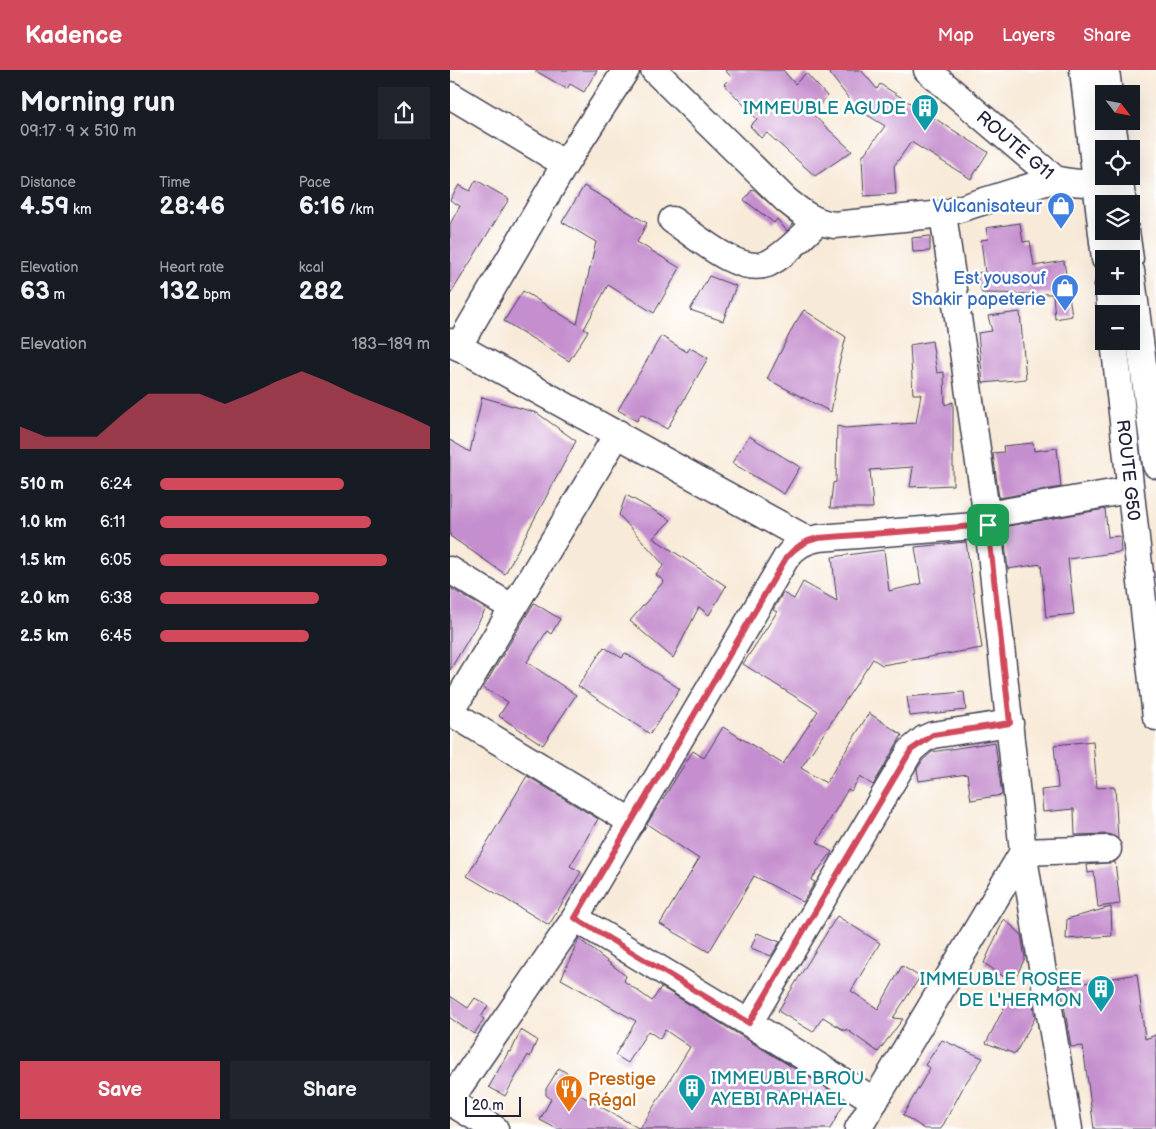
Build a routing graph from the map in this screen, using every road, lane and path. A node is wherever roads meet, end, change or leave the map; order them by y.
1 (626, 70) edge
2 (654, 70) edge
3 (927, 70) edge
4 (1083, 70) edge
5 (1106, 70) edge
6 (1108, 85) edge
7 (450, 95) edge
8 (565, 164) junction
9 (1055, 179) junction
10 (1115, 186) edge
11 (943, 214) junction
12 (672, 220) dead end
13 (818, 222) junction
14 (1106, 250) edge
15 (1134, 295) edge
16 (454, 344) edge
17 (1115, 350) edge
18 (618, 433) junction
19 (1156, 465) edge
20 (1129, 490) junction
21 (988, 520) junction
22 (808, 540) junction
23 (450, 570) edge
24 (513, 608) junction
25 (450, 713) edge
26 (1156, 717) edge
27 (1010, 723) junction
28 (632, 822) junction
29 (1108, 849) dead end
30 (1023, 852) junction
31 (575, 918) junction
32 (749, 1023) junction
33 (450, 1101) edge
34 (875, 1101) junction
35 (495, 1129) edge
36 (858, 1129) edge
37 (1069, 1129) edge

1 - 8 street
2 - 13 street
3 - 9 street, ROUTE G11
4 - 10 street
5 - 6 street
7 - 8 street
8 - 16 street
9 - 10 street, ROUTE G11
9 - 11 street
10 - 14 street
11 - 13 street
11 - 21 street
12 - 13 street
15 - 19 street, ROUTE G50
16 - 18 street
17 - 20 street, ROUTE G50
18 - 22 street
18 - 24 street
20 - 21 street
20 - 26 street, ROUTE G50
21 - 22 street
21 - 27 street
22 - 28 street
23 - 24 street
24 - 25 street
25 - 28 street
27 - 30 street
27 - 32 street
28 - 31 street
29 - 30 street
30 - 34 street
30 - 37 street
31 - 32 street
31 - 33 street
32 - 34 street
33 - 35 street
34 - 36 street

